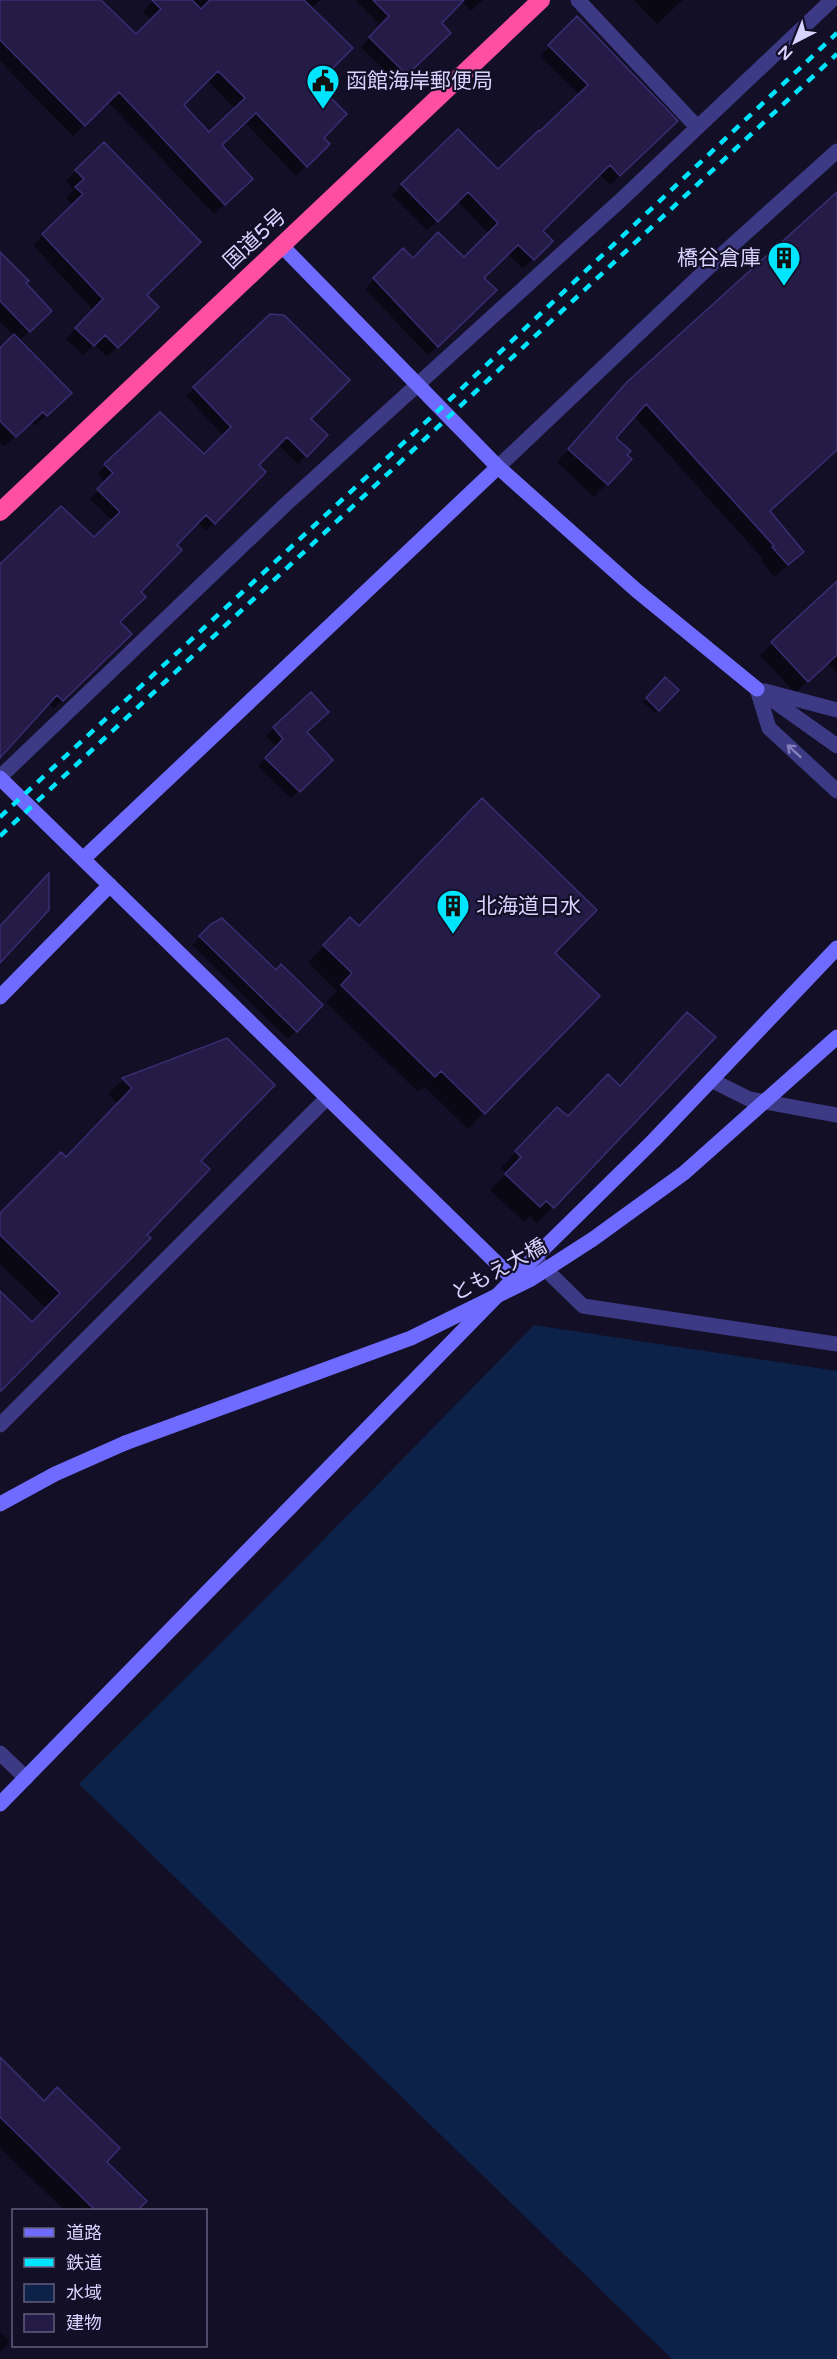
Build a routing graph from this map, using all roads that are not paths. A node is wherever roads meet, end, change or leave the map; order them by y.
1 (578, 0) edge
2 (832, 0) edge
3 (533, 3) edge
4 (697, 127) junction
5 (837, 151) edge
6 (281, 245) junction
7 (417, 384) junction
8 (498, 467) junction
9 (0, 512) edge
10 (757, 689) junction
11 (837, 710) edge
12 (837, 746) edge
13 (0, 778) edge
14 (837, 790) edge
15 (83, 859) junction
16 (110, 885) junction
17 (837, 948) edge
18 (0, 997) edge
19 (837, 1037) edge
20 (711, 1080) junction
21 (327, 1098) junction
22 (837, 1115) edge
23 (534, 1258) junction
24 (513, 1279) junction
25 (837, 1344) edge
26 (0, 1425) edge
27 (0, 1504) edge
28 (0, 1753) edge
29 (26, 1778) junction
30 (0, 1804) edge

1 - 4 street
2 - 4 street
3 - 6 highway, 国道5号
4 - 7 street
5 - 8 street
6 - 7 street
6 - 9 highway, 国道5号
7 - 8 street
7 - 13 street
8 - 10 street
8 - 15 street
10 - 11 street
10 - 12 street
14 -> 10 street
13 - 15 street
15 - 16 street
16 - 18 street
16 - 21 street
17 - 20 street
19 - 27 street, ともえ大橋, bridge
20 - 22 street
20 - 23 street
21 - 24 street
21 - 26 street
23 - 24 street
23 - 25 street
24 - 29 street
28 - 29 street
29 - 30 street

